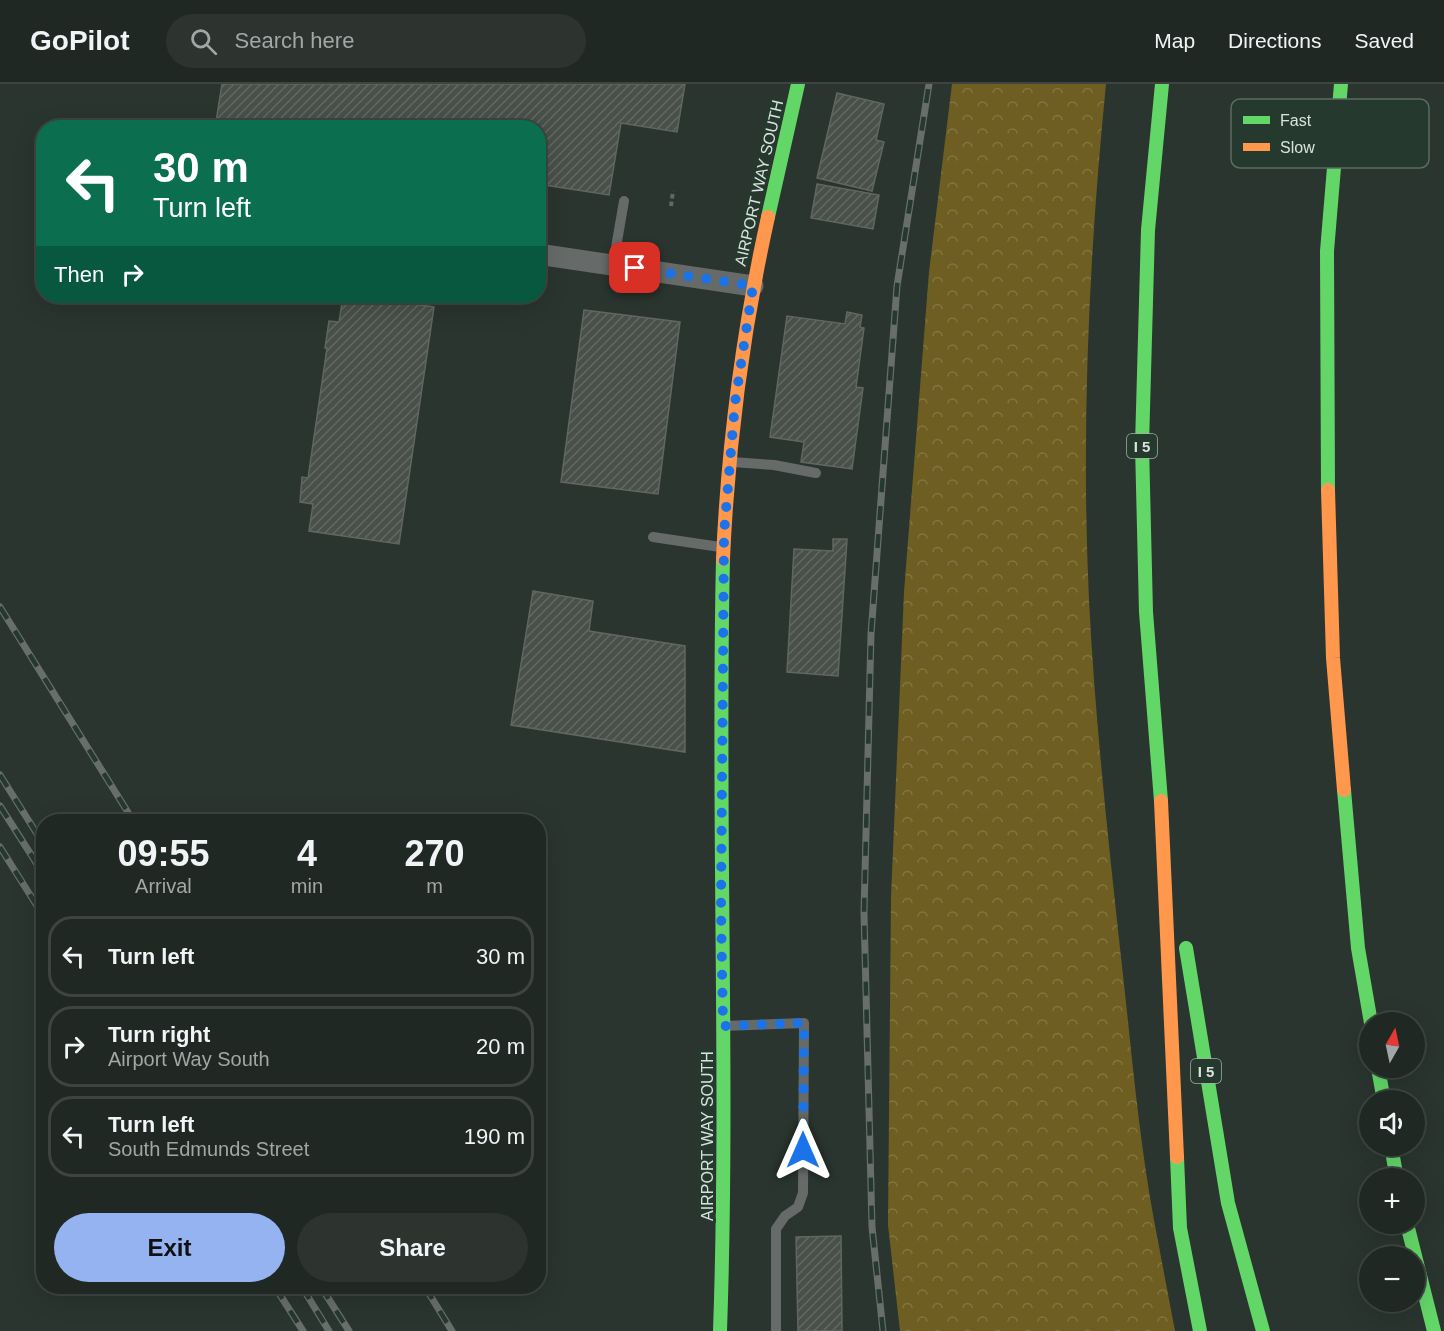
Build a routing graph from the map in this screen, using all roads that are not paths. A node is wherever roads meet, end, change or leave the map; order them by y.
1 (798, 84) edge
2 (1162, 84) edge
3 (1341, 84) edge
4 (1340, 99) edge
5 (1334, 168) edge
6 (624, 201) dead end
7 (546, 255) edge
8 (613, 265) junction
9 (753, 286) junction
10 (729, 462) junction
11 (816, 473) dead end
12 (653, 537) dead end
13 (724, 547) junction
14 (1162, 807) junction
15 (1180, 912) dead end
16 (1184, 935) dead end
17 (1369, 1012) edge
18 (723, 1026) junction
19 (1410, 1234) edge
20 (720, 1331) edge
21 (776, 1331) edge
22 (1200, 1331) edge
23 (1263, 1331) edge
24 (1434, 1331) edge

1 - 9 main road, AIRPORT WAY SOUTH
2 - 14 main road, I 5
3 - 4 main road
5 - 17 main road
6 - 8 lane
7 - 8 street
8 - 9 street
9 - 10 main road, AIRPORT WAY SOUTH
10 - 11 lane
10 - 13 main road, AIRPORT WAY SOUTH
12 - 13 lane
13 - 18 main road, AIRPORT WAY SOUTH
14 - 15 main road, I 5
14 - 22 main road
16 - 23 main road, I 5
18 - 20 main road, AIRPORT WAY SOUTH
18 - 21 lane
19 - 24 main road

